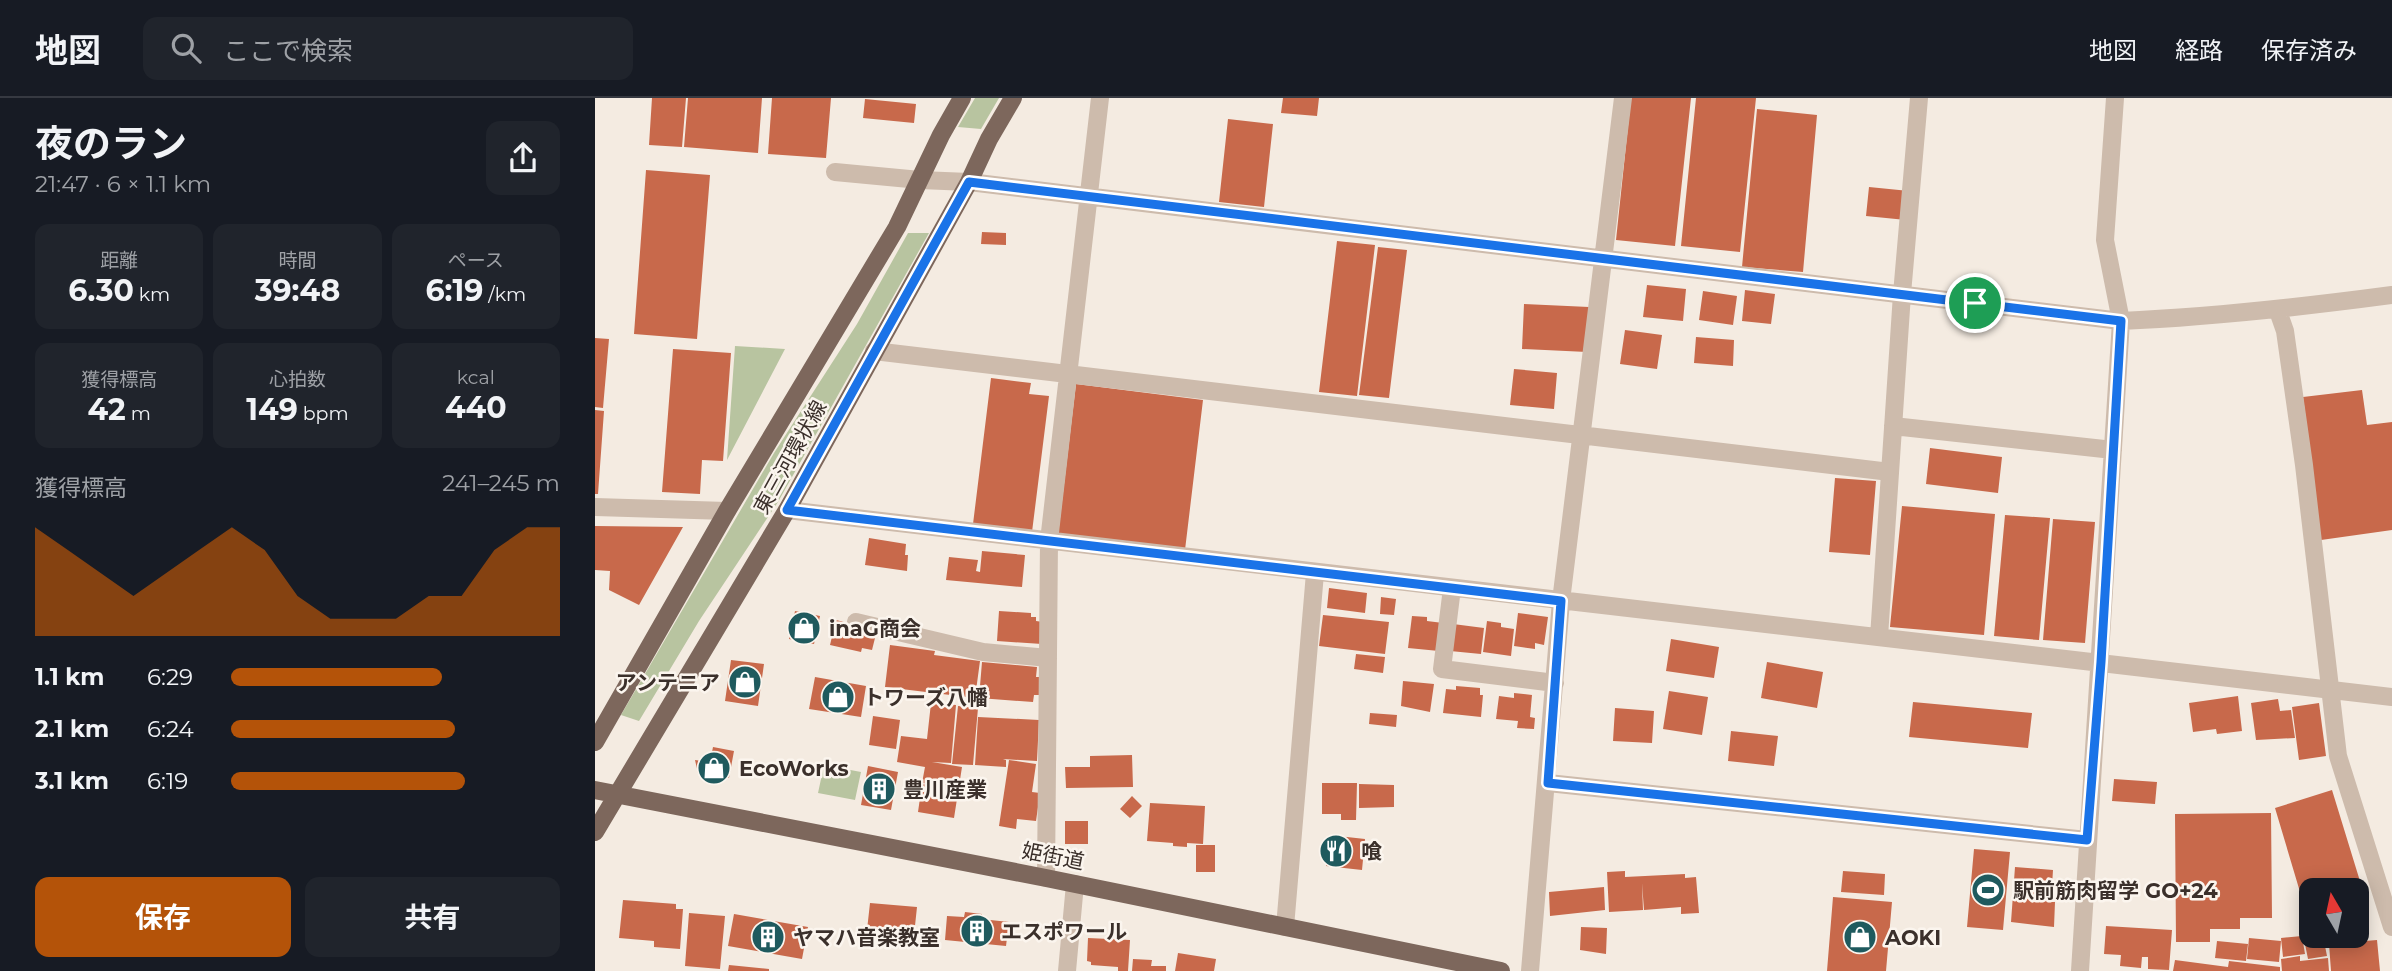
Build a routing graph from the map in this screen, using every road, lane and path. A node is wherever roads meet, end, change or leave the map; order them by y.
1 (962, 98) edge
2 (1013, 98) edge
3 (1100, 98) edge
4 (1623, 98) edge
5 (1919, 98) edge
6 (2115, 98) edge
7 (835, 172) dead end
8 (920, 180) junction
9 (969, 182) junction
10 (1089, 197) junction
11 (1602, 258) junction
12 (1902, 294) junction
13 (2392, 295) edge
14 (2278, 311) junction
15 (2121, 321) junction
16 (874, 351) junction
17 (1068, 375) junction
18 (1893, 426) junction
19 (1583, 434) junction
20 (2113, 450) junction
21 (1890, 472) junction
22 (595, 508) edge
23 (787, 510) junction
24 (727, 511) junction
25 (1049, 541) junction
26 (1315, 573) junction
27 (1452, 588) junction
28 (1561, 601) junction
29 (856, 622) dead end
30 (1879, 637) junction
31 (1048, 658) junction
32 (2101, 662) junction
33 (1555, 683) junction
34 (2331, 688) junction
35 (2392, 696) edge
36 (595, 742) edge
37 (1548, 783) junction
38 (595, 790) edge
39 (617, 794) junction
40 (595, 832) edge
41 (2087, 840) junction
42 (1046, 878) junction
43 (1075, 884) junction
44 (1285, 927) junction
45 (2392, 928) edge
46 (1067, 971) edge
47 (1501, 971) edge
48 (1530, 971) edge
49 (2080, 971) edge

1 - 8 main road, 東三河環状線
2 - 9 main road, 東三河環状線
3 - 10 street
4 - 11 street
5 - 12 street
6 - 15 street
7 - 8 street
8 - 9 street
8 - 24 main road, 東三河環状線
9 - 10 street
9 - 16 main road, 東三河環状線
10 - 11 street
10 - 17 street
11 - 12 street
11 - 19 street
12 - 15 street
12 - 18 street
13 - 14 street
14 - 15 street
14 - 34 street
15 - 20 street
16 - 17 street
16 - 23 main road, 東三河環状線
17 - 19 street
17 - 25 street
18 - 20 street
18 - 21 street
19 - 21 street
19 - 28 street
20 - 32 street
21 - 30 street
22 - 24 street
23 - 25 street
23 - 39 main road, 東三河環状線
24 - 36 main road, 東三河環状線
25 - 26 street
25 - 31 street
26 - 27 street
26 - 44 street
27 - 28 street
27 - 33 street
28 - 30 street
28 - 33 street
29 - 31 street
30 - 32 street
31 - 42 street
32 - 34 street
32 - 41 street
33 - 37 street
34 - 35 street
34 - 45 street
37 - 41 street
37 - 48 street
38 - 39 main road, 姫街道
39 - 40 main road, 東三河環状線
39 - 42 main road, 姫街道
41 - 49 street
42 - 43 main road, 姫街道
43 - 44 main road, 姫街道
43 - 46 street
44 - 47 main road, 姫街道

